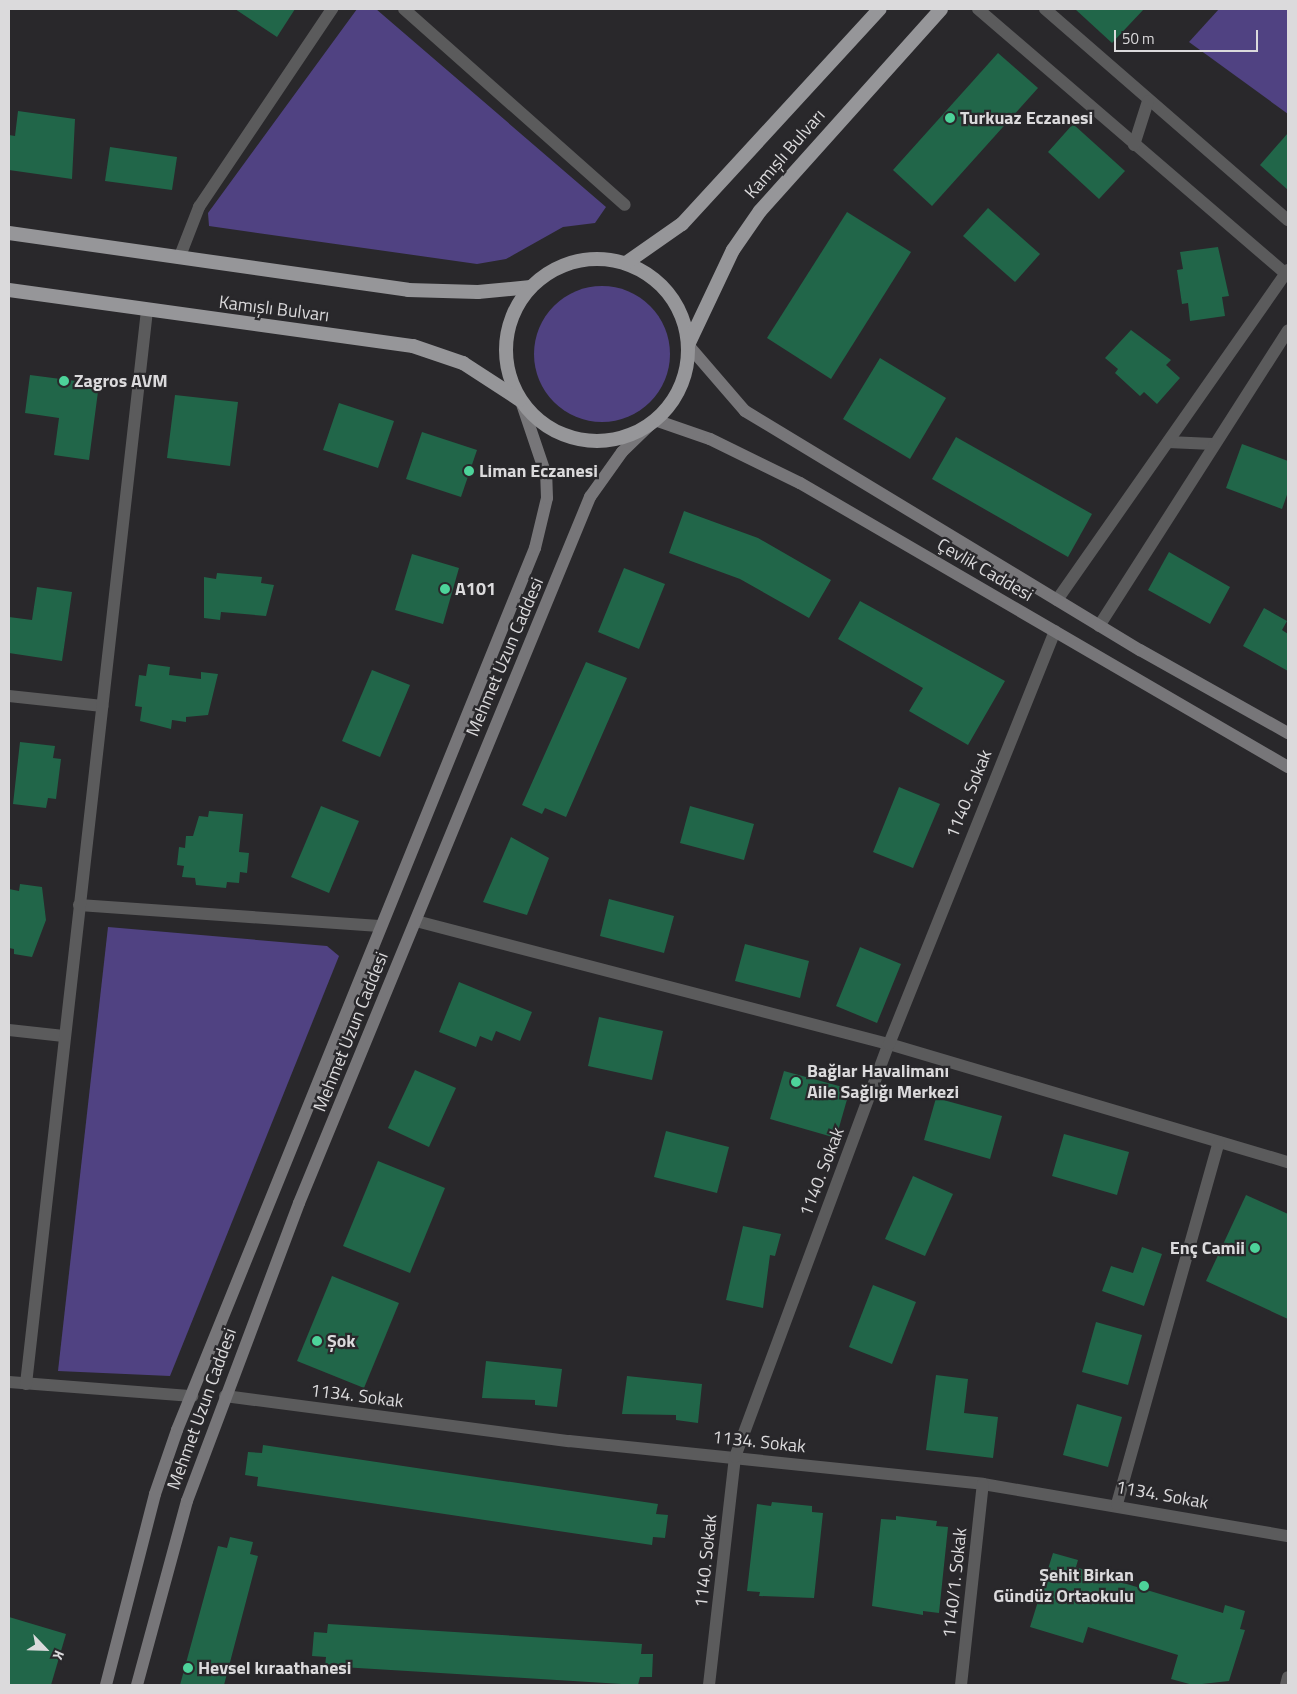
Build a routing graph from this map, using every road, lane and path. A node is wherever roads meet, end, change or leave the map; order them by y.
1 (332, 9) edge
2 (404, 9) edge
3 (880, 9) edge
4 (941, 9) edge
5 (978, 9) edge
6 (1045, 9) edge
7 (1148, 101) junction
8 (1134, 146) junction
9 (625, 205) dead end
10 (1288, 220) edge
11 (9, 232) edge
12 (180, 256) junction
13 (626, 263) junction
14 (1286, 273) edge
15 (531, 287) junction
16 (9, 290) edge
17 (147, 311) junction
18 (1288, 330) edge
19 (688, 345) junction
20 (521, 401) junction
21 (655, 420) junction
22 (1168, 442) junction
23 (1213, 444) junction
24 (1057, 600) junction
25 (1099, 626) junction
26 (1055, 631) junction
27 (9, 696) edge
28 (102, 706) junction
29 (1288, 734) edge
30 (1288, 767) edge
31 (79, 905) junction
32 (416, 921) junction
33 (380, 926) junction
34 (9, 1030) edge
35 (64, 1036) junction
36 (889, 1044) junction
37 (1219, 1142) junction
38 (1288, 1162) edge
39 (9, 1382) edge
40 (26, 1384) junction
41 (192, 1396) junction
42 (225, 1396) junction
43 (735, 1457) junction
44 (983, 1484) junction
45 (1117, 1504) junction
46 (1288, 1536) edge
47 (1288, 1677) edge
48 (106, 1685) edge
49 (137, 1685) edge
50 (709, 1685) edge
51 (962, 1685) edge
52 (1286, 1685) edge

1 - 12 street
2 - 9 street
3 - 13 highway, Kamışlı Bulvarı
4 - 19 highway, Kamışlı Bulvarı
5 - 8 street
6 - 7 street
7 - 8 street
7 - 10 street
8 - 14 street
11 - 12 highway
12 - 15 highway
13 - 15 highway
13 - 19 highway
14 - 22 street
15 - 20 highway
16 - 17 highway, Kamışlı Bulvarı
17 - 20 highway, Kamışlı Bulvarı
17 - 28 street
18 - 23 street
19 - 21 highway
19 - 24 main road, Çevlik Caddesi
20 - 21 highway
20 - 33 main road
21 - 26 main road, Çevlik Caddesi
21 - 32 main road, Mehmet Uzun Caddesi
22 - 23 street
22 - 24 street
23 - 25 street
24 - 25 main road, Çevlik Caddesi
25 - 29 main road, Çevlik Caddesi
26 - 30 main road, Çevlik Caddesi
26 - 36 street, 1140. Sokak
27 - 28 street
28 - 31 street
31 - 33 street
31 - 35 street
32 - 36 street
32 - 42 main road, Mehmet Uzun Caddesi
33 - 41 main road
34 - 35 street
35 - 40 street
36 - 37 street
36 - 43 street, 1140. Sokak
37 - 38 street
37 - 45 street
39 - 40 street
40 - 41 street
41 - 48 main road
42 - 43 street, 1134. Sokak
42 - 49 main road, Mehmet Uzun Caddesi
43 - 44 street, 1134. Sokak
43 - 50 street, 1140. Sokak
44 - 45 street, 1134. Sokak
44 - 51 street, 1140/1. Sokak
45 - 46 street, 1134. Sokak
47 - 52 street

